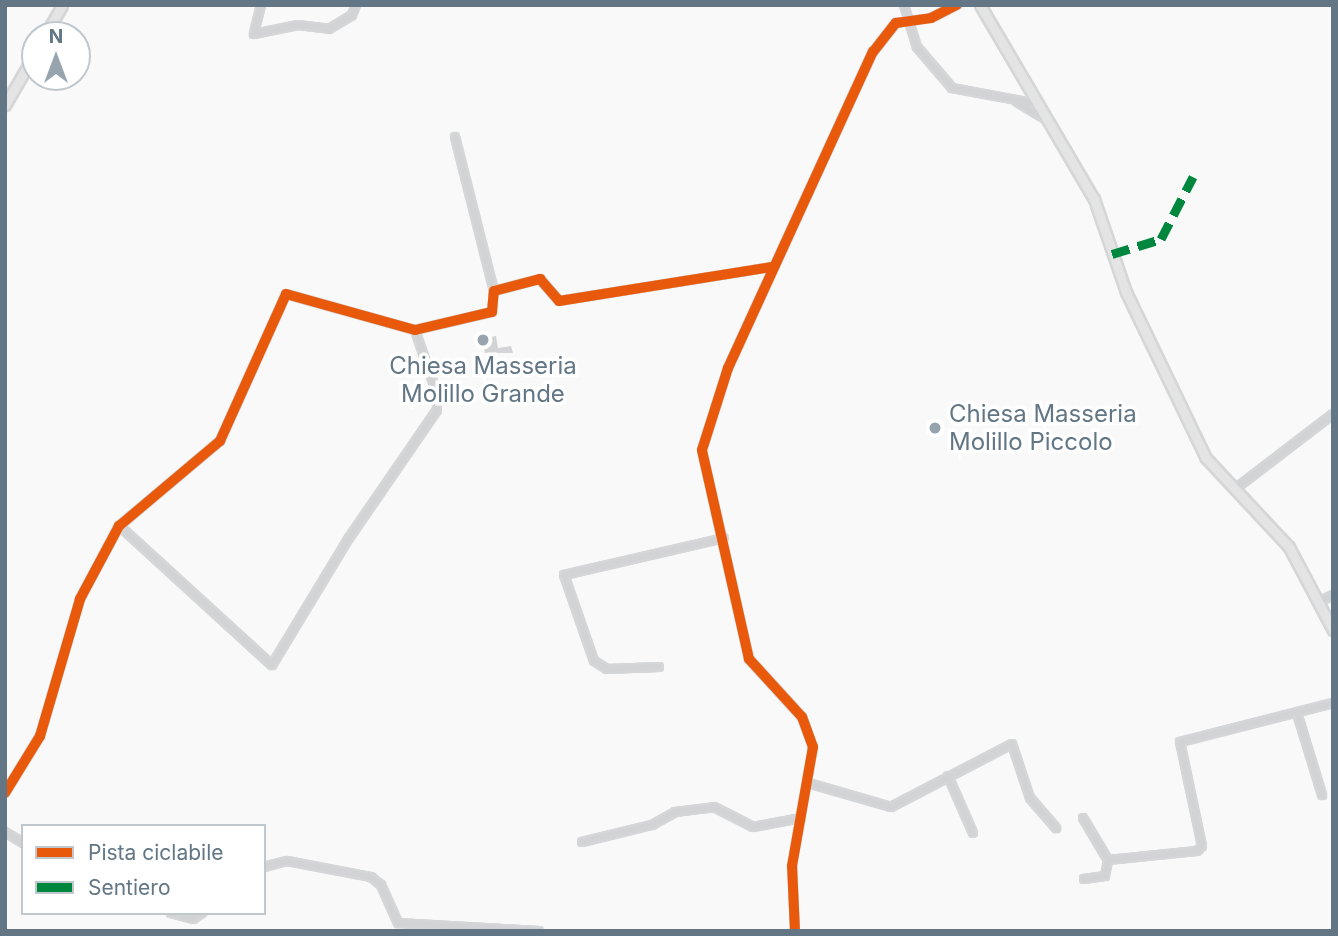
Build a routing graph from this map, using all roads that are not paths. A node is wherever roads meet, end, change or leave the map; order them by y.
1 (62, 5) edge
2 (261, 5) edge
3 (356, 5) edge
4 (904, 5) edge
5 (957, 5) edge
6 (980, 5) edge
7 (905, 20) junction
8 (53, 21) edge
9 (21, 77) edge
10 (1005, 99) junction
11 (1040, 104) junction
12 (5, 105) edge
13 (1050, 122) junction
14 (455, 137) dead end
15 (772, 267) junction
16 (494, 291) junction
17 (415, 330) junction
18 (1333, 414) edge
19 (1235, 489) junction
20 (125, 531) dead end
21 (723, 538) junction
22 (1333, 595) edge
23 (1319, 603) junction
24 (1333, 630) edge
25 (659, 667) dead end
26 (1333, 703) edge
27 (1297, 713) junction
28 (948, 776) junction
29 (808, 783) junction
30 (5, 793) edge
31 (1322, 794) dead end
32 (801, 818) junction
33 (1083, 818) dead end
34 (1056, 828) dead end
35 (5, 832) edge
36 (973, 833) dead end
37 (21, 842) edge
38 (582, 842) dead end
39 (1108, 860) junction
40 (266, 866) edge
41 (1084, 879) dead end
42 (178, 915) edge
43 (199, 915) edge
44 (539, 931) edge
45 (795, 931) edge

1 - 8 main road
2 - 3 street
4 - 7 street
5 - 7 street
6 - 11 main road
7 - 10 street
7 - 15 street
9 - 12 main road
10 - 11 street
10 - 13 street
11 - 13 main road
13 - 19 main road
14 - 16 street
15 - 16 street
15 - 21 street
16 - 17 street
17 - 20 street
17 - 30 street
18 - 19 street
19 - 23 main road
21 - 25 street
21 - 29 street
22 - 23 street
23 - 24 main road
26 - 27 street
27 - 31 street
27 - 39 street
28 - 29 street
28 - 34 street
28 - 36 street
29 - 32 street
32 - 38 street
32 - 45 street
33 - 39 street
35 - 37 street
39 - 41 street
40 - 44 street
42 - 43 street

